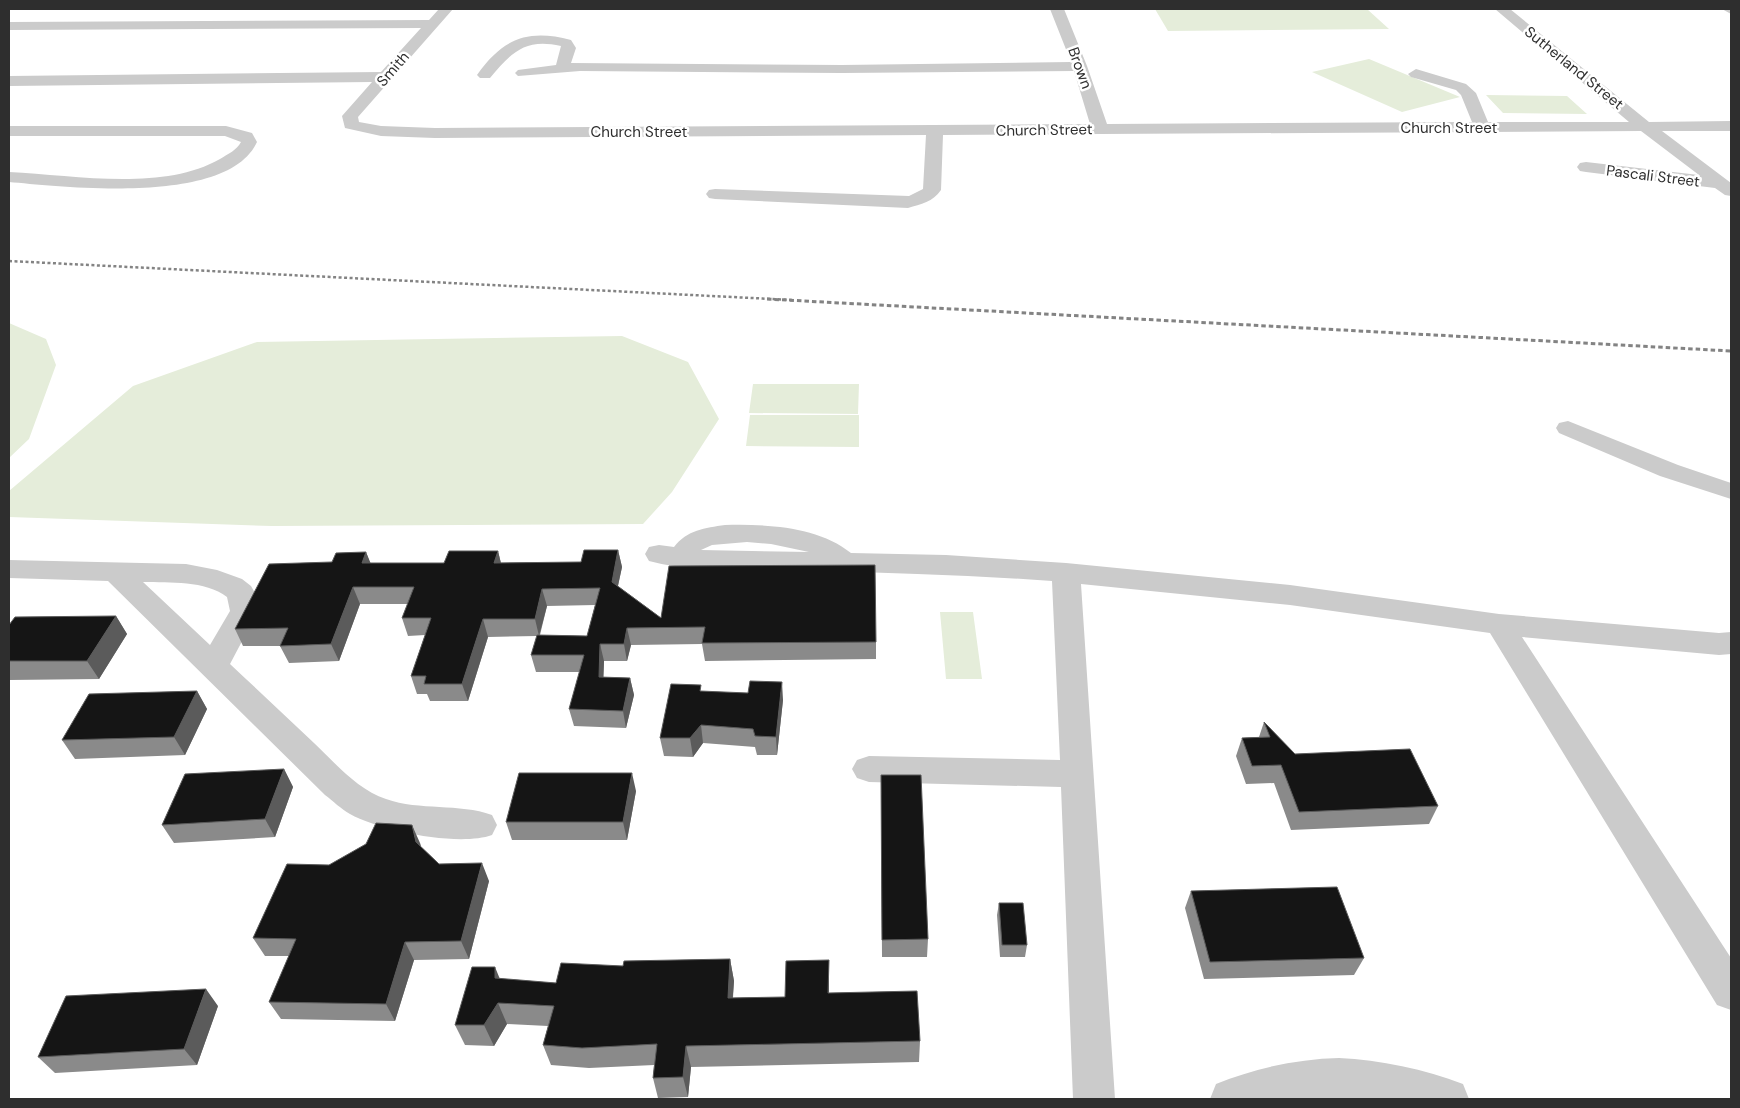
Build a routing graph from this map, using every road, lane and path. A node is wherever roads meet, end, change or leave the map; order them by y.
1 (446, 9) edge
2 (1057, 9) edge
3 (1502, 9) edge
4 (431, 24) junction
5 (9, 26) edge
6 (1080, 66) junction
7 (562, 68) junction
8 (523, 73) dead end
9 (1416, 74) dead end
10 (485, 75) dead end
11 (386, 77) junction
12 (9, 81) edge
13 (1731, 126) edge
14 (1646, 127) junction
15 (358, 128) junction
16 (1482, 128) junction
17 (1100, 129) junction
18 (9, 131) edge
19 (935, 132) junction
20 (335, 135) dead end
21 (1586, 168) dead end
22 (9, 177) edge
23 (1726, 187) edge
24 (715, 194) dead end
25 (1568, 428) dead end
26 (1731, 491) edge
27 (670, 555) dead end
28 (9, 569) edge
29 (114, 571) junction
30 (1066, 573) junction
31 (1499, 624) junction
32 (1727, 647) edge
33 (213, 668) junction
34 (869, 769) dead end
35 (1078, 774) junction
36 (480, 825) dead end
37 (1731, 992) edge
38 (1094, 1099) edge
39 (1231, 1099) edge
40 (1448, 1099) edge

1 - 4 street, Smith
2 - 6 street, Brown
3 - 14 street, Sutherland Street
4 - 5 street
4 - 11 street, Smith
6 - 7 street
6 - 17 street, Brown
7 - 8 street
7 - 10 street
9 - 16 street
11 - 12 street
11 - 15 street, Smith
13 - 14 street, Church Street
14 - 16 street, Church Street
14 - 23 street, Sutherland Street
15 - 19 street, Church Street
15 - 20 street
16 - 17 street, Church Street
17 - 19 street, Church Street
18 - 22 street
19 - 24 street
21 - 23 street, Pascali Street
25 - 26 street
27 - 30 street
28 - 29 street
29 - 33 street
29 - 33 street
30 - 31 street
30 - 35 street
31 - 32 street
31 - 37 street
33 - 36 street
34 - 35 street
35 - 38 street
39 - 40 street

